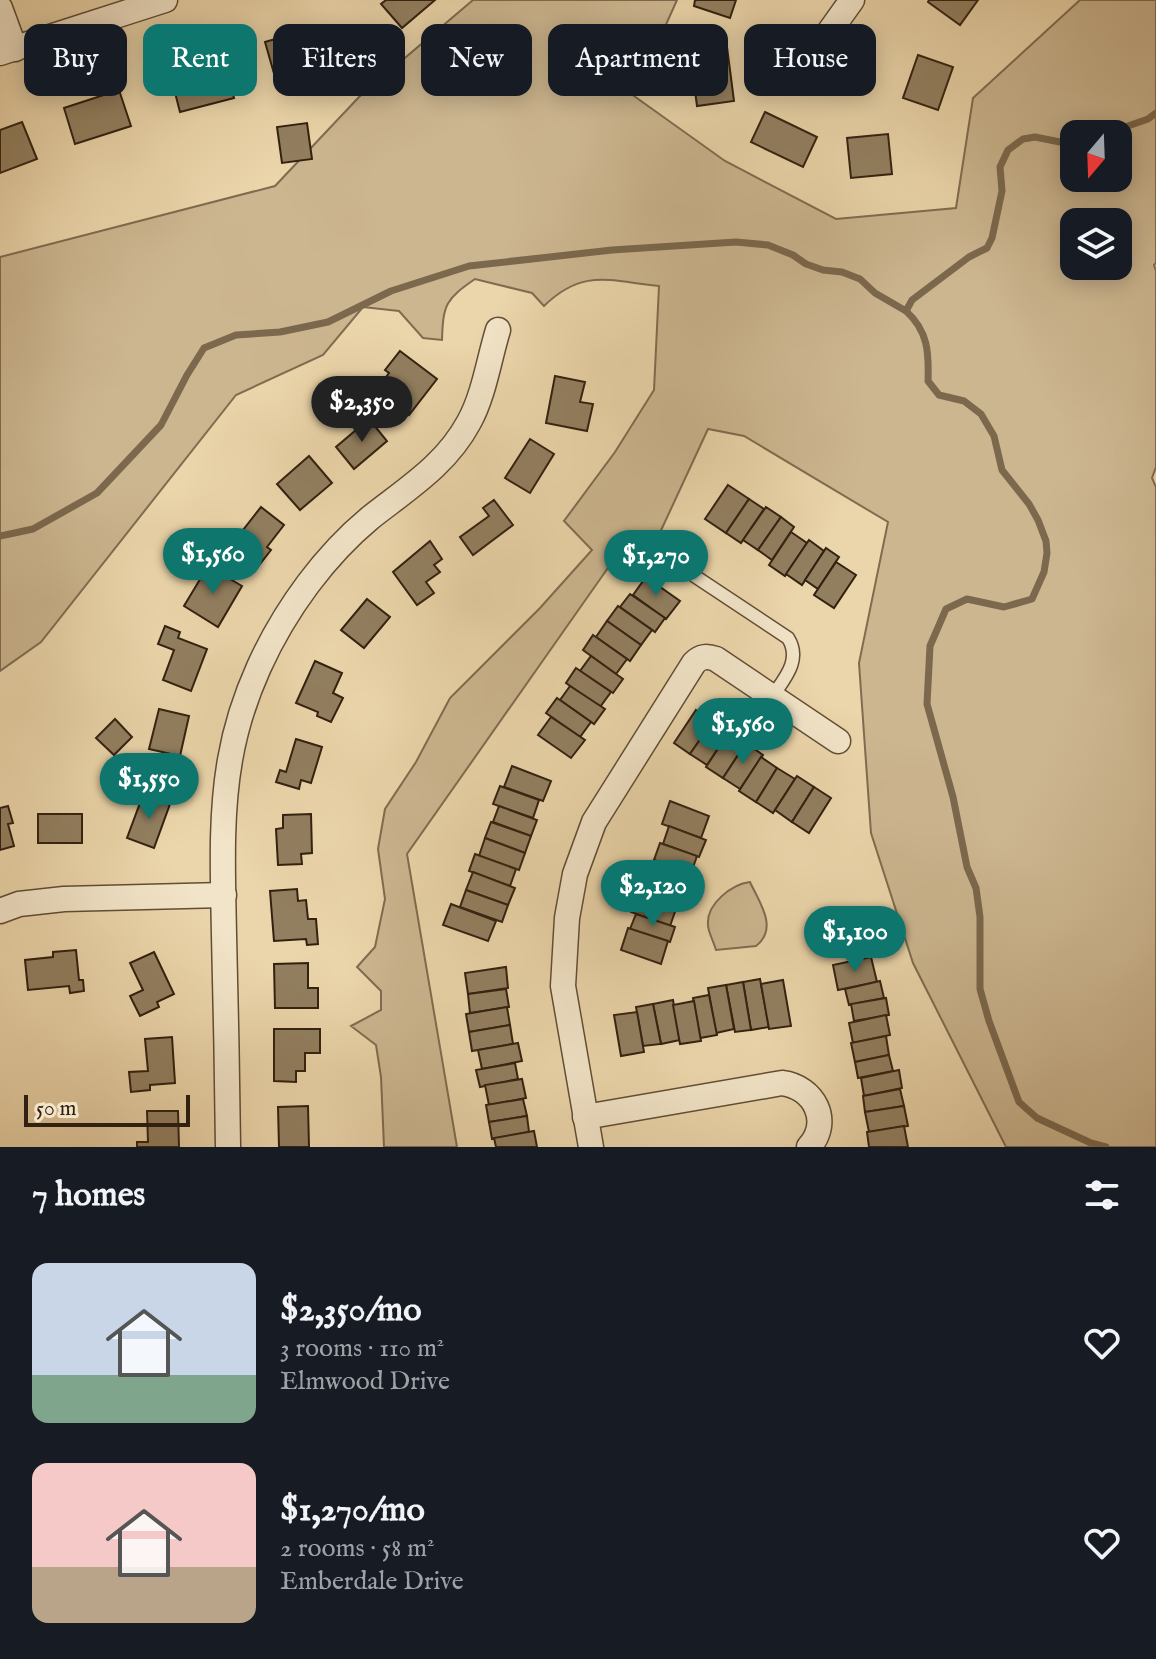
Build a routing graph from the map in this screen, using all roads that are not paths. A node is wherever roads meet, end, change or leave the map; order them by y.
1 (165, 0) edge
2 (852, 0) edge
3 (0, 8) edge
4 (835, 24) edge
5 (7, 51) edge
6 (498, 330) dead end
7 (681, 567) dead end
8 (772, 697) junction
9 (838, 741) dead end
10 (224, 895) junction
11 (0, 911) edge
12 (585, 1117) junction
13 (228, 1147) edge
14 (591, 1147) edge
15 (809, 1147) edge

1 - 5 street
2 - 4 street
3 - 5 street
6 - 10 street
7 - 8 lane
8 - 9 street
8 - 12 street
10 - 11 street
10 - 13 street
12 - 14 street
12 - 15 street

